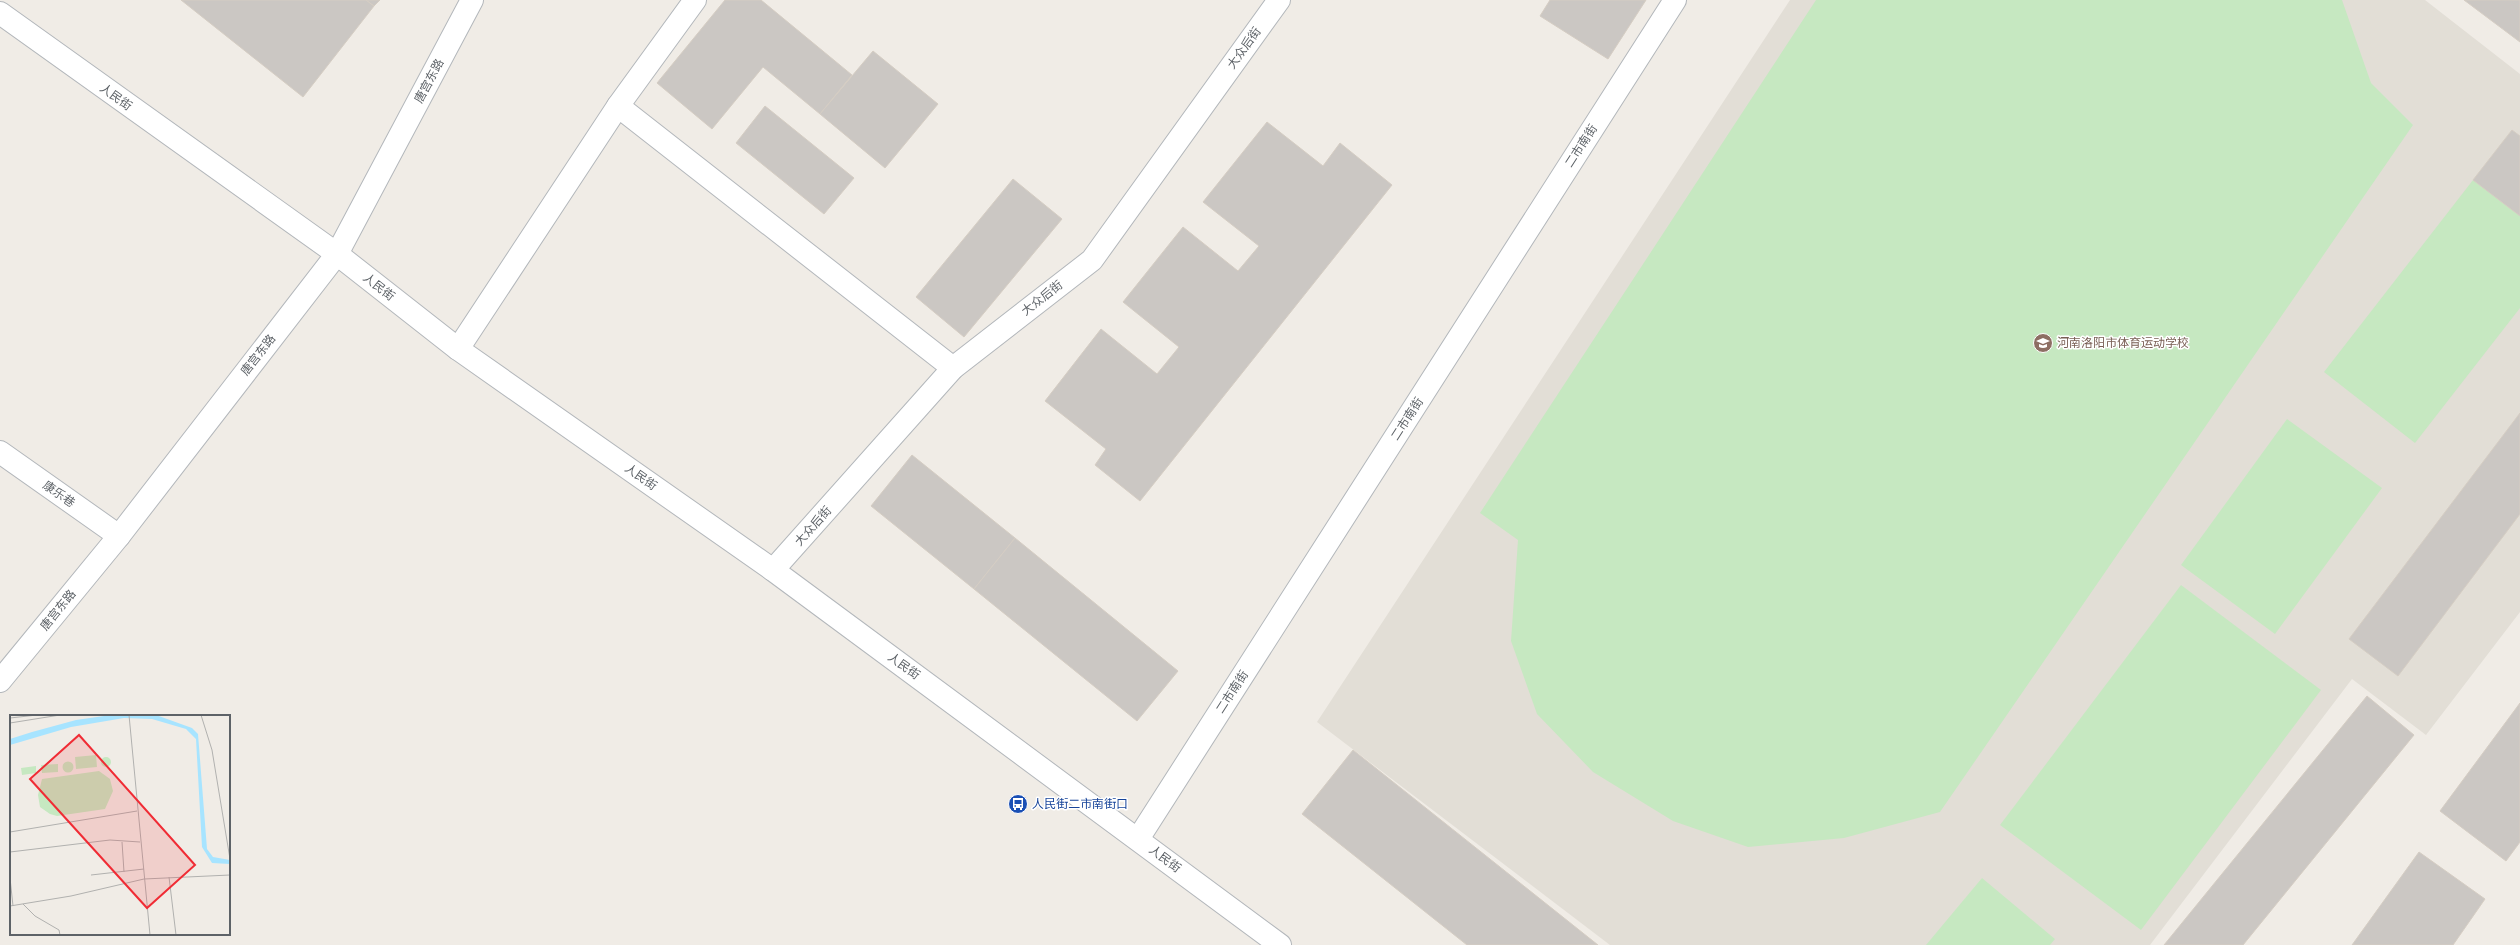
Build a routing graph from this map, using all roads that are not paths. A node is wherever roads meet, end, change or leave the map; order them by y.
1 (472, 0) edge
2 (695, 0) edge
3 (1278, 0) edge
4 (1675, 0) edge
5 (0, 13) edge
6 (618, 106) junction
7 (337, 254) junction
8 (458, 349) junction
9 (953, 368) junction
10 (0, 452) edge
11 (119, 536) junction
12 (773, 570) junction
13 (0, 681) edge
14 (1138, 839) junction
15 (1280, 945) edge

1 - 7 street, 唐宫东路
2 - 6 street
3 - 9 street, 大众后街
4 - 14 street, 二市南街
5 - 7 street, 人民街
6 - 8 street
6 - 9 street
7 - 8 street, 人民街
7 - 11 street, 唐宫东路
8 - 12 street, 人民街
9 - 12 street, 大众后街
10 - 11 street, 康乐巷
11 - 13 street, 唐宫东路
12 - 14 street, 人民街
14 - 15 street, 人民街

